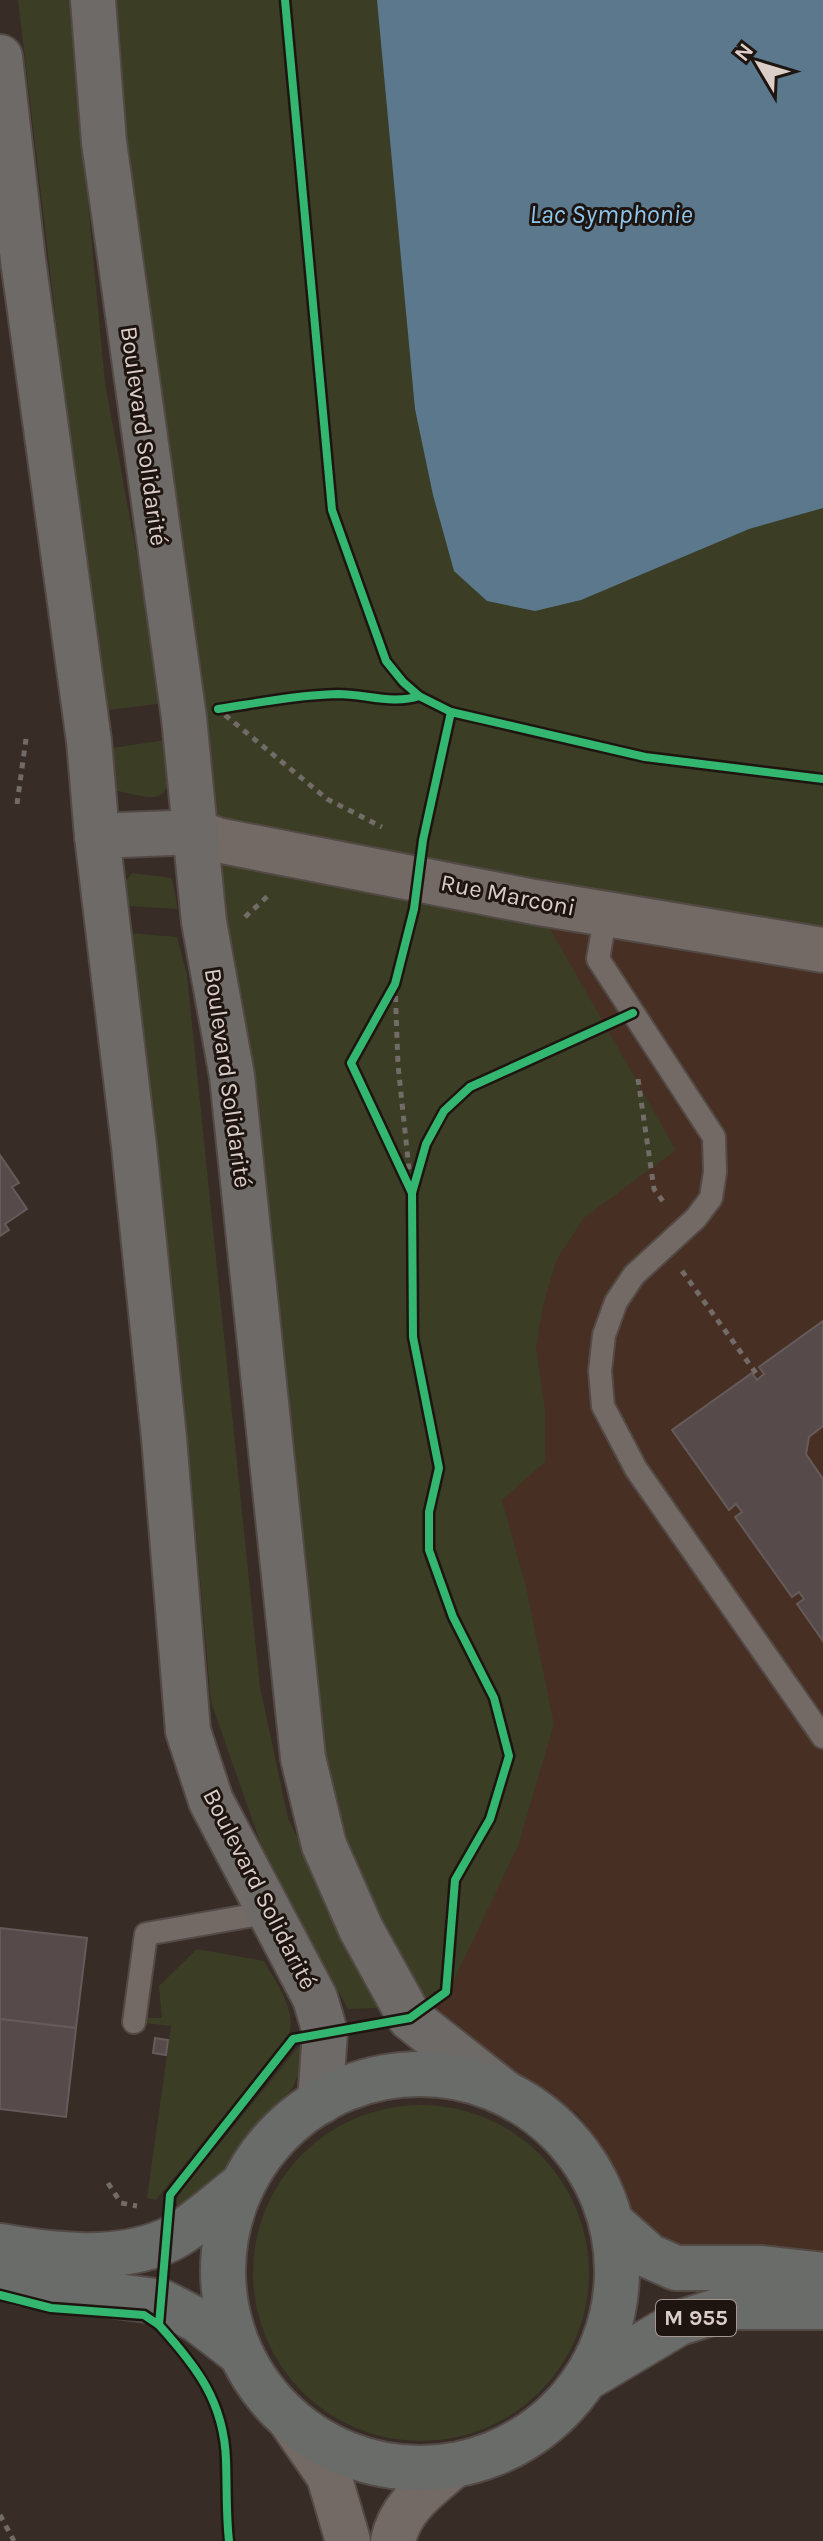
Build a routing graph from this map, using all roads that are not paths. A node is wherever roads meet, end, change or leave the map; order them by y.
1 (93, 0) edge
2 (0, 57) edge
3 (196, 832) junction
4 (97, 836) junction
5 (606, 913) junction
6 (823, 950) edge
7 (823, 1737) edge
8 (271, 1912) junction
9 (134, 2022) dead end
10 (505, 2093) junction
11 (320, 2102) junction
12 (241, 2186) junction
13 (613, 2224) junction
14 (0, 2246) edge
15 (0, 2274) edge
16 (823, 2275) edge
17 (823, 2307) edge
18 (240, 2353) junction
19 (583, 2380) junction
20 (291, 2421) junction
21 (454, 2465) junction
22 (348, 2541) edge
23 (393, 2541) edge

1 - 3 main road, Boulevard Solidarité
2 - 4 main road, Boulevard Solidarité
3 - 4 main road
3 - 5 street, Rue Marconi
3 - 10 main road, Boulevard Solidarité
4 - 8 main road, Boulevard Solidarité
5 - 6 street, Rue Marconi
5 - 7 lane
8 - 9 lane
8 - 11 main road, Boulevard Solidarité
10 - 11 main road
10 - 13 main road
11 - 12 main road
12 - 14 main road
12 - 18 main road
13 - 16 main road, M 955
13 - 19 main road
15 - 18 main road
17 - 19 main road, M 955
18 - 20 main road
19 - 21 main road
20 - 21 main road
20 - 22 street
21 - 23 street

